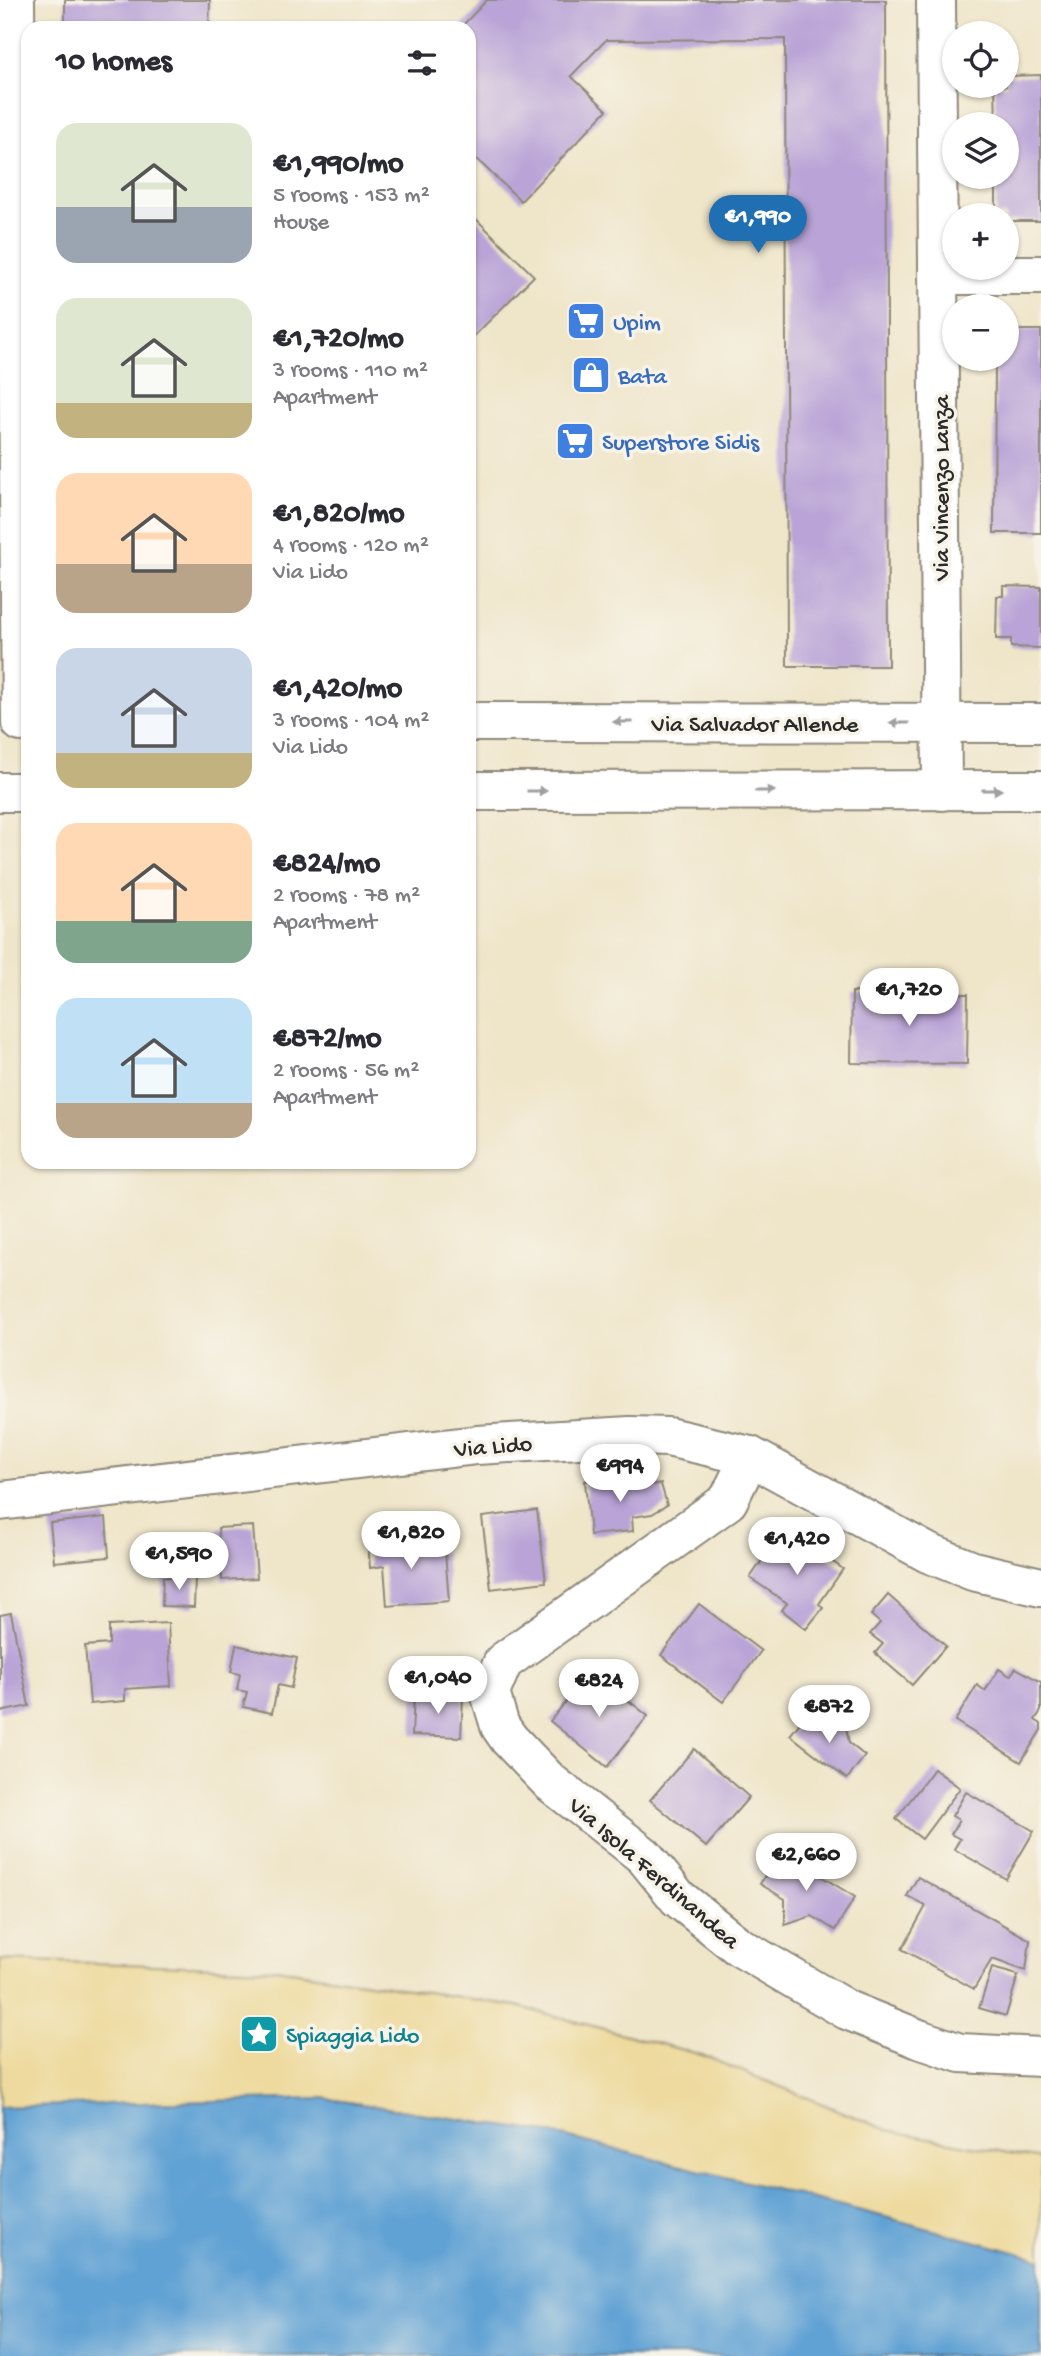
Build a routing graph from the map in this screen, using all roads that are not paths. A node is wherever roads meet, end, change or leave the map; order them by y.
1 (15, 0) edge
2 (936, 0) edge
3 (938, 275) junction
4 (1041, 275) edge
5 (16, 722) edge
6 (476, 722) edge
7 (941, 723) junction
8 (1041, 723) edge
9 (942, 790) junction
10 (1041, 790) edge
11 (0, 792) edge
12 (21, 792) edge
13 (476, 792) edge
14 (750, 1456) junction
15 (0, 1501) edge
16 (1041, 1587) edge
17 (1041, 2057) edge

1 - 5 street
2 - 3 street, Via Vincenzo Lanza
3 - 4 street
3 - 7 street, Via Vincenzo Lanza
7 -> 6 street, Via Salvador Allende
7 - 8 street, Via Salvador Allende
7 - 9 street, Via Vincenzo Lanza
9 -> 10 street
13 -> 9 street
11 - 12 street
14 - 15 street, Via Lido
14 - 16 street, Via Lido
14 - 17 street, Via Isola Ferdinandea

